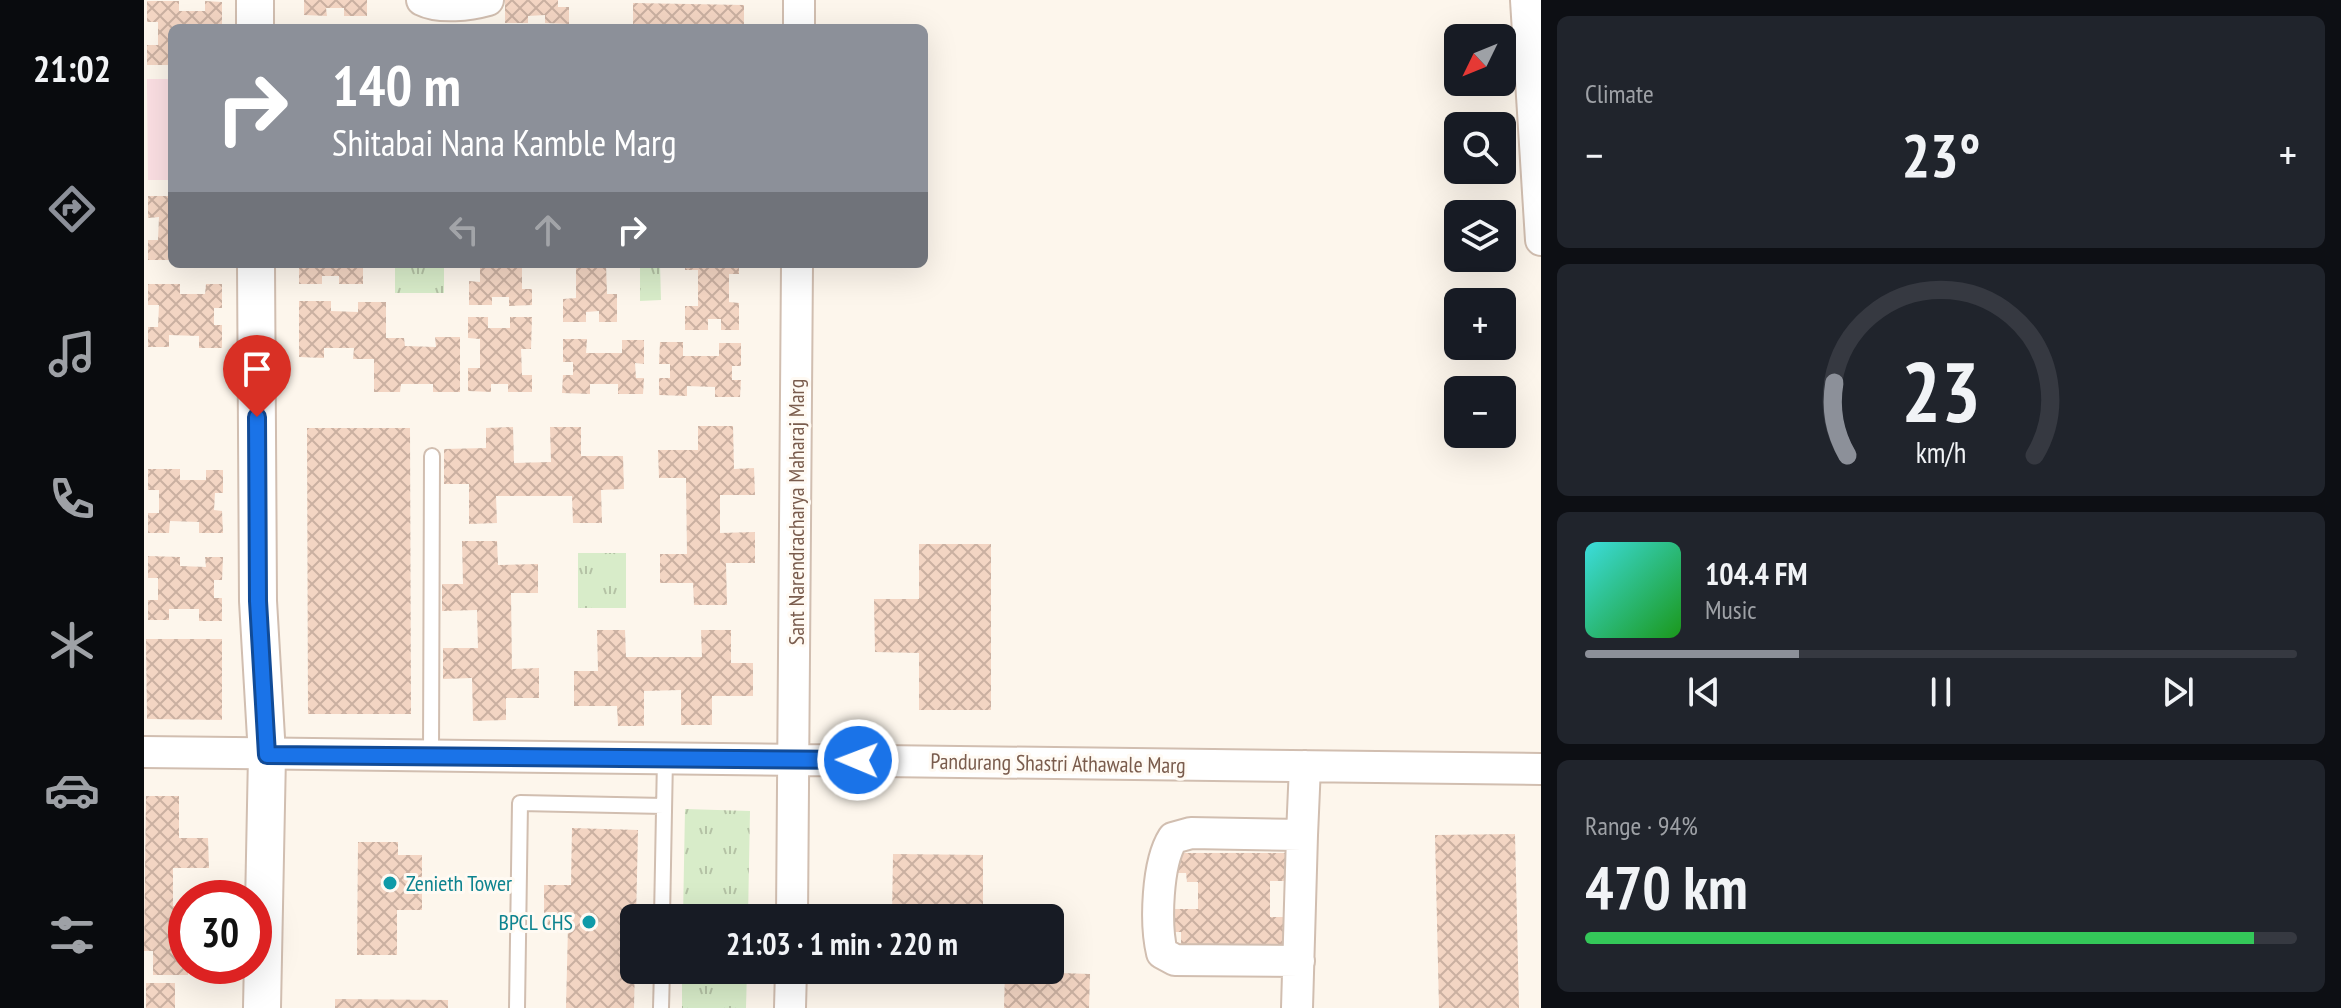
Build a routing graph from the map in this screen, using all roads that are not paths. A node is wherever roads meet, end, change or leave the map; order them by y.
1 (255, 0) edge
2 (488, 0) edge
3 (799, 0) edge
4 (1526, 0) edge
5 (436, 11) edge
6 (255, 24) edge
7 (799, 24) edge
8 (1541, 240) edge
9 (256, 268) edge
10 (797, 268) edge
11 (432, 456) dead end
12 (144, 752) edge
13 (267, 755) junction
14 (431, 755) junction
15 (665, 758) junction
16 (794, 760) junction
17 (1305, 766) junction
18 (1541, 769) edge
19 (664, 806) junction
20 (1302, 835) junction
21 (662, 904) edge
22 (792, 904) edge
23 (1299, 961) junction
24 (662, 984) edge
25 (791, 984) edge
26 (262, 1008) edge
27 (517, 1008) edge
28 (661, 1008) edge
29 (790, 1008) edge
30 (1297, 1008) edge

1 - 6 street
2 - 5 street
3 - 7 street
4 - 8 street
9 - 13 street
10 - 16 street, Sant Narendracharya Maharaj Marg
11 - 14 lane
12 - 13 street, Pandurang Shastri Athawale Marg
13 - 14 street, Pandurang Shastri Athawale Marg
13 - 26 street
14 - 15 street, Pandurang Shastri Athawale Marg
15 - 16 street, Pandurang Shastri Athawale Marg
15 - 19 lane
16 - 17 street, Pandurang Shastri Athawale Marg
16 - 22 street, Sant Narendracharya Maharaj Marg
17 - 18 street, Pandurang Shastri Athawale Marg
17 - 20 street
19 - 21 lane
19 - 27 lane
20 - 23 street
20 - 23 street
23 - 30 street
24 - 28 lane
25 - 29 street

